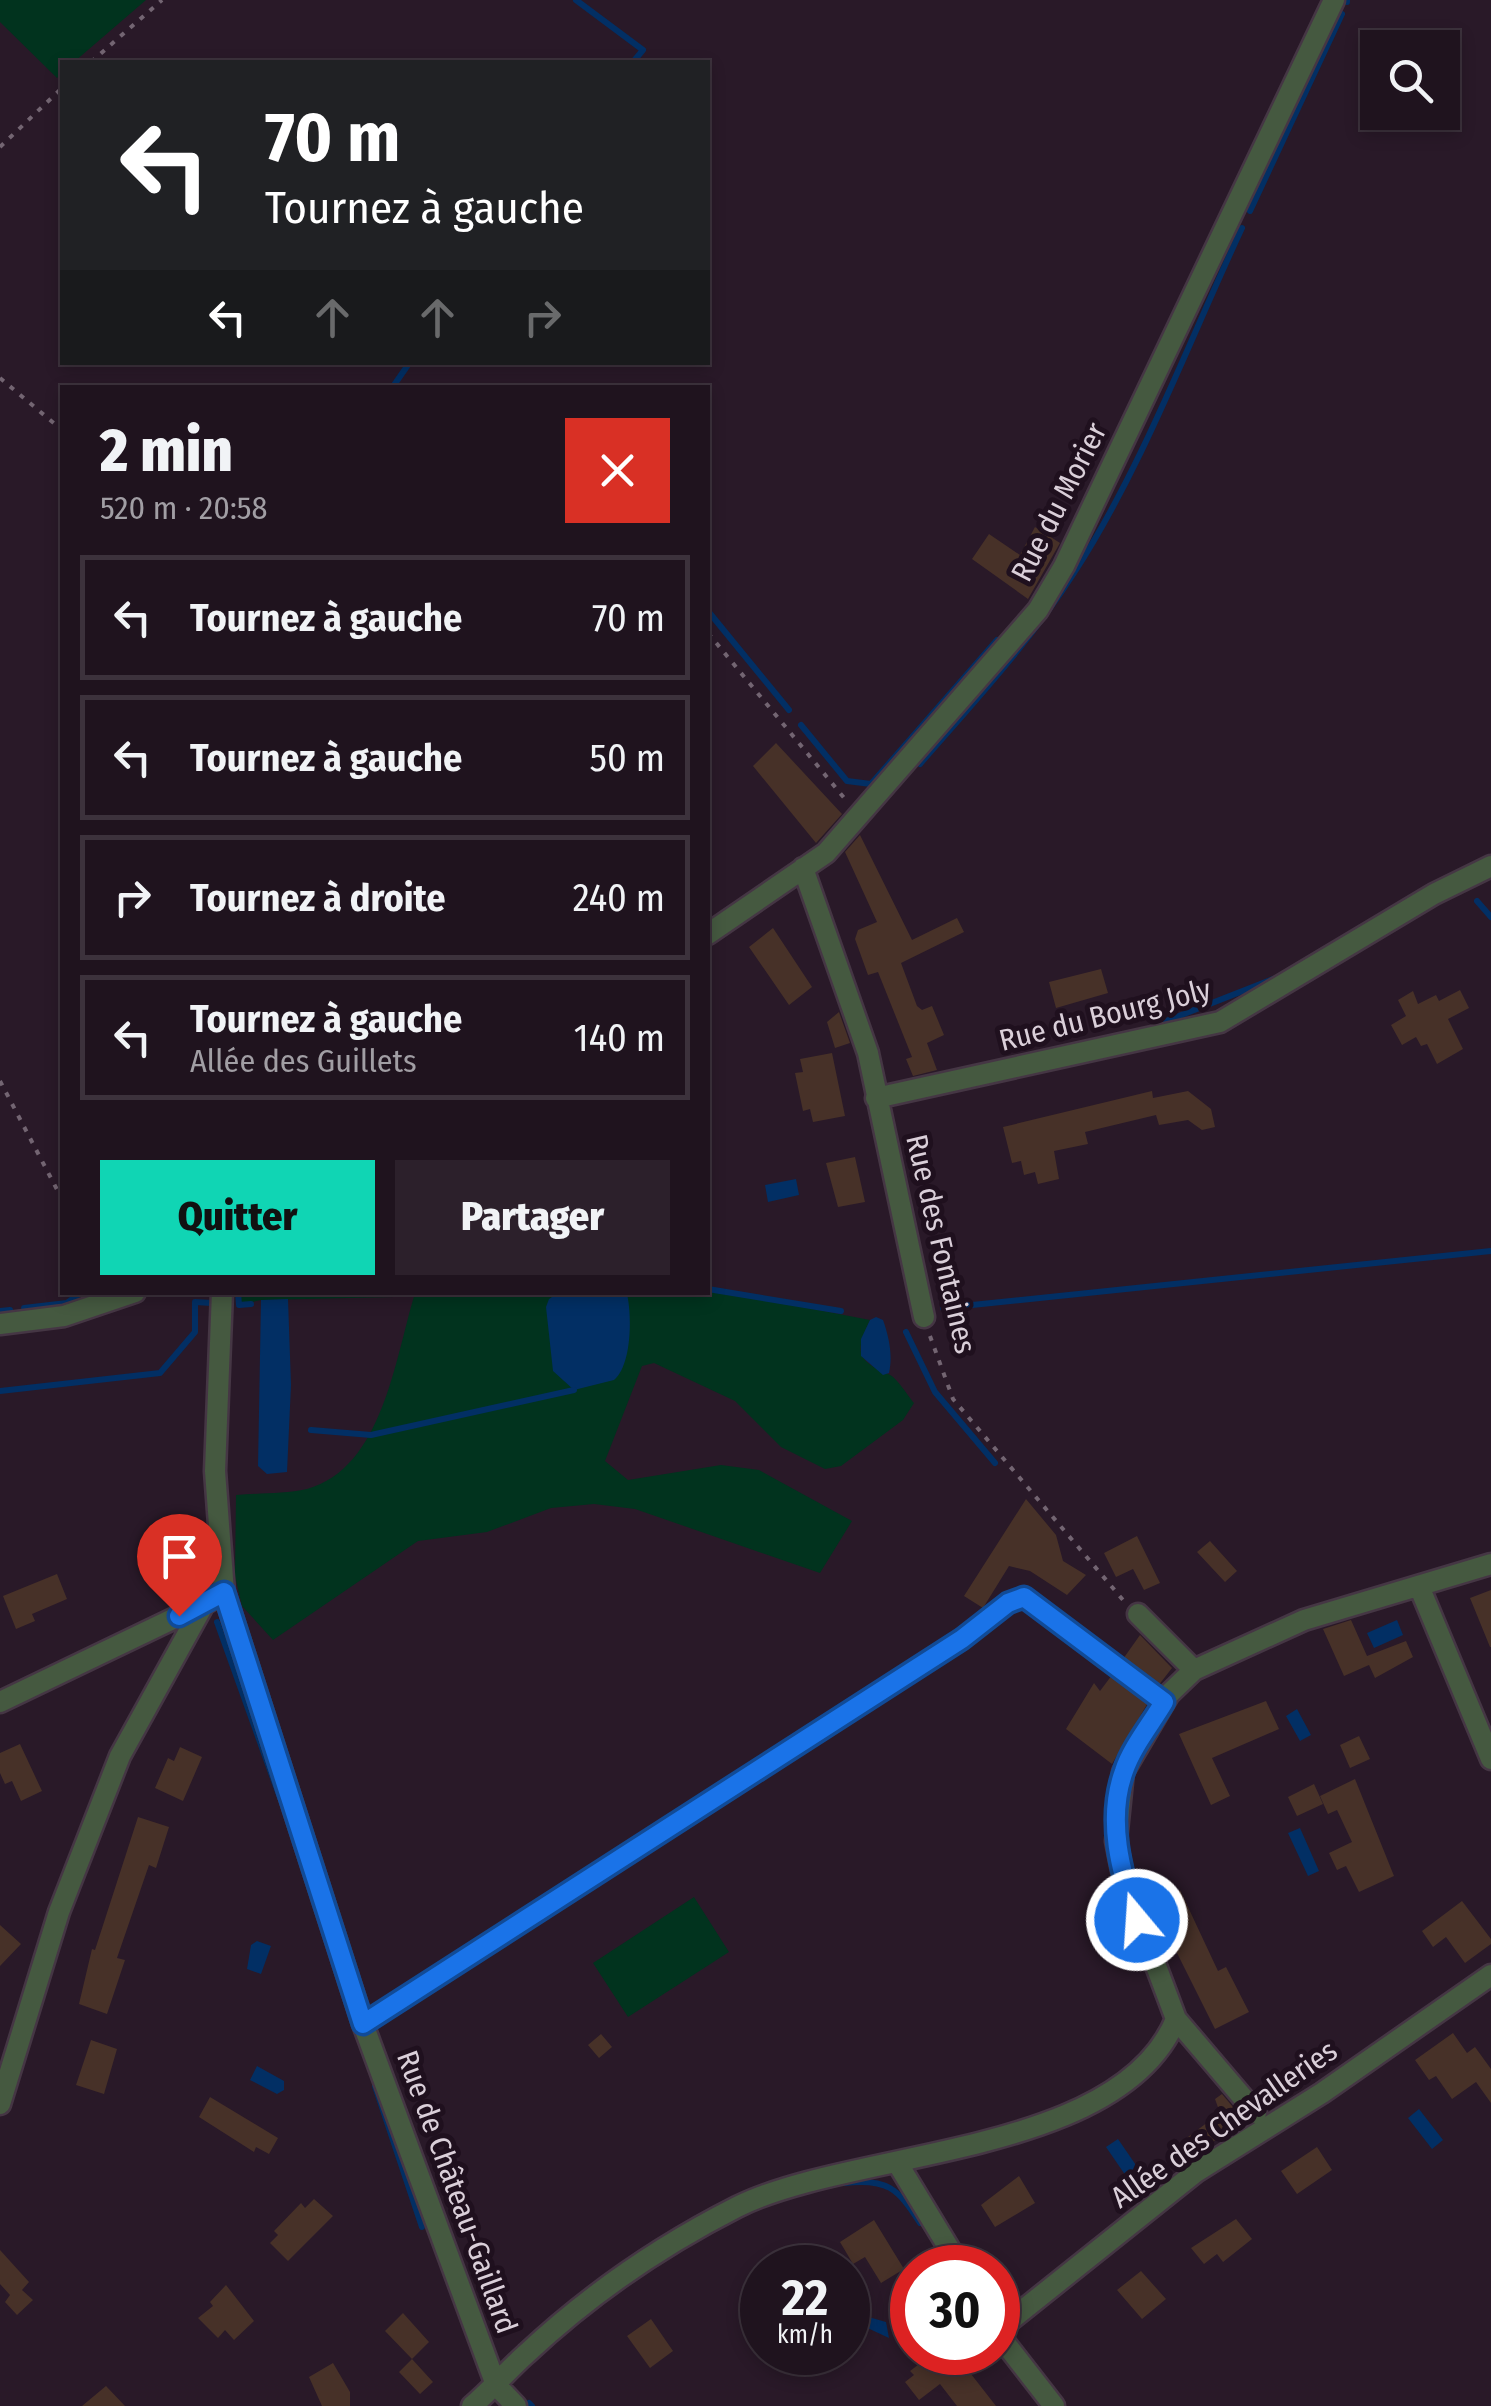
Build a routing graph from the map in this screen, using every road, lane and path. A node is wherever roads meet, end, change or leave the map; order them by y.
1 (162, 0) edge
2 (1334, 0) edge
3 (93, 60) edge
4 (60, 90) edge
5 (0, 147) edge
6 (0, 378) edge
7 (60, 428) edge
8 (710, 635) edge
9 (859, 815) junction
10 (1491, 866) edge
11 (803, 868) junction
12 (710, 933) edge
13 (0, 1081) edge
14 (876, 1098) junction
15 (60, 1194) edge
16 (126, 1295) edge
17 (222, 1295) edge
18 (924, 1318) joint
19 (0, 1324) edge
20 (1491, 1564) edge
21 (1419, 1586) junction
22 (224, 1592) junction
23 (204, 1604) junction
24 (1138, 1614) joint
25 (1194, 1670) junction
26 (0, 1702) edge
27 (1164, 1702) junction
28 (1491, 1759) edge
29 (1491, 1974) edge
30 (1176, 2019) junction
31 (363, 2024) junction
32 (0, 2104) edge
33 (1256, 2112) dead end
34 (898, 2164) junction
35 (947, 2245) edge
36 (1020, 2314) edge
37 (1020, 2361) edge
38 (496, 2386) junction
39 (472, 2406) edge
40 (516, 2406) edge
41 (1054, 2406) edge

1 - 3 path
2 - 9 street, Rue du Morier
4 - 5 path
6 - 7 path
8 - 9 path
9 - 11 street, Rue du Morier
10 - 14 street, Rue du Bourg Joly
11 - 12 street, Rue du Morier
11 - 14 street, Rue des Fontaines
13 - 15 path
14 - 18 street, Rue des Fontaines
16 - 19 street
17 - 22 street, Rue de Château-Gaillard
18 - 24 path, Rue des Fontaines
20 - 21 street
21 - 25 street
21 - 28 street
22 - 23 street
22 - 31 street, Rue de Château-Gaillard
23 - 26 street
23 - 32 street
24 - 25 street
25 - 27 street
27 - 30 street
27 - 31 lane
29 - 36 street, Allée des Chevalleries
30 - 33 street
30 - 34 street
31 - 38 street, Rue de Château-Gaillard
34 - 35 street
34 - 38 street
37 - 41 street, Allée des Chevalleries
38 - 39 street
38 - 40 street, Rue de Château-Gaillard

